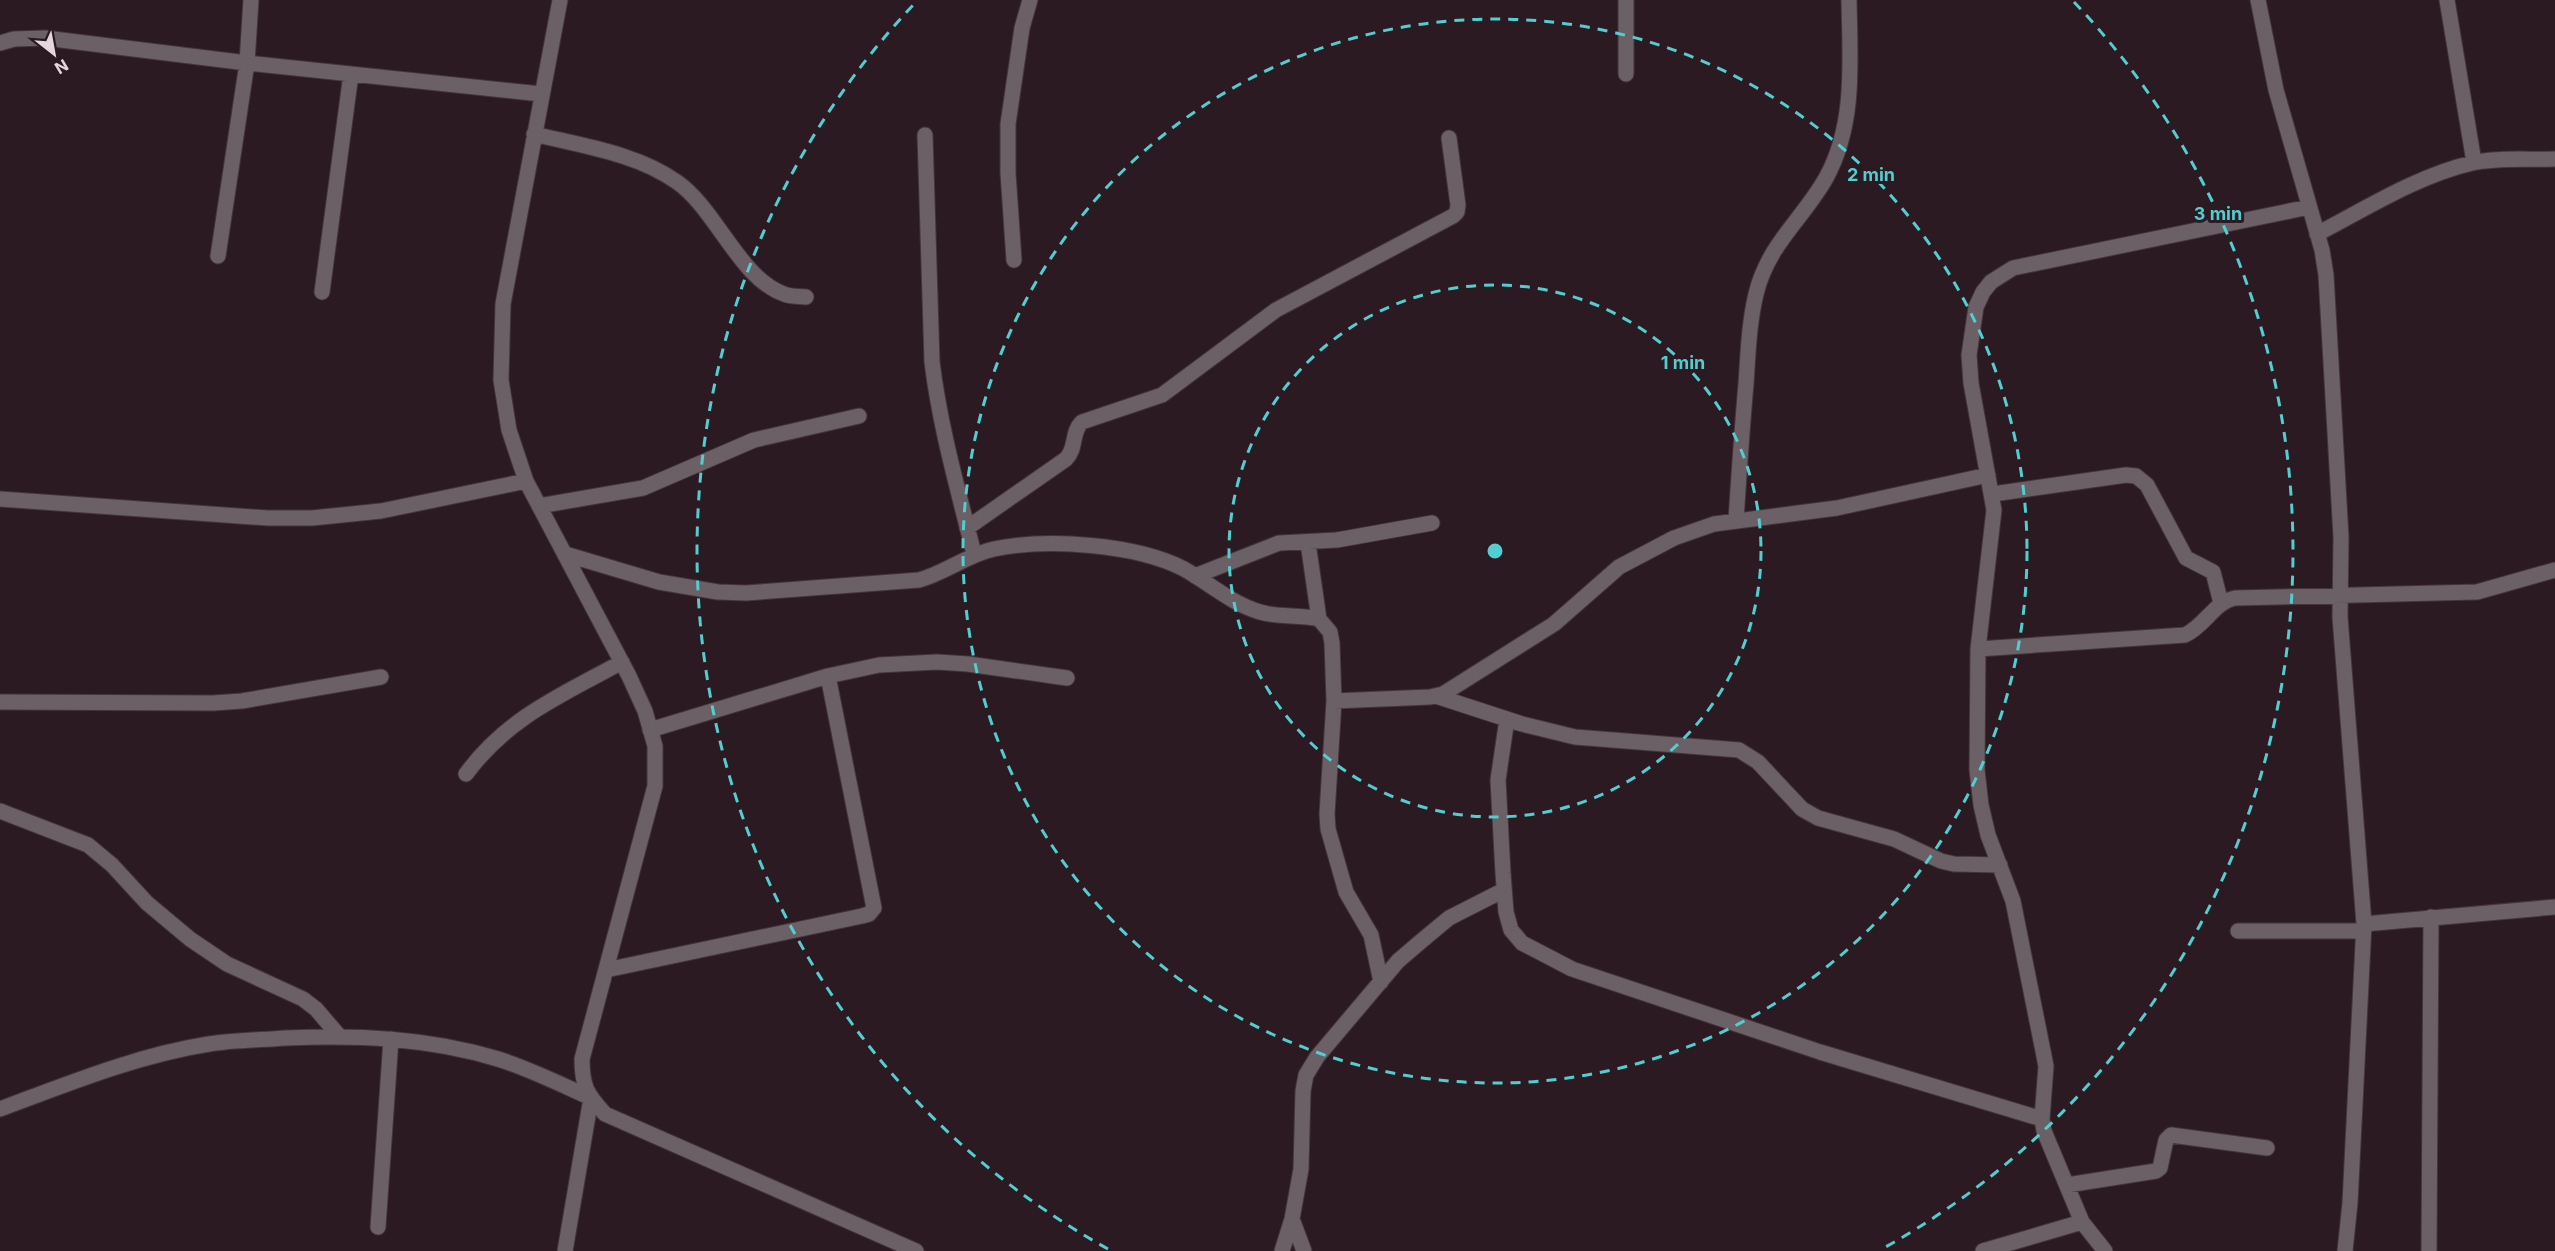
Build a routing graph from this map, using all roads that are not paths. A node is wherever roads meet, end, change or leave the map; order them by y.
1 (251, 0) edge
2 (560, 0) edge
3 (1030, 0) edge
4 (1626, 0) edge
5 (1849, 0) edge
6 (2258, 0) edge
7 (2447, 0) edge
8 (0, 43) edge
9 (247, 63) junction
10 (351, 74) junction
11 (1626, 74) dead end
12 (541, 94) junction
13 (534, 134) junction
14 (925, 135) dead end
15 (1449, 138) dead end
16 (2555, 159) edge
17 (2474, 162) junction
18 (2309, 207) junction
19 (2317, 234) junction
20 (218, 256) dead end
21 (1014, 260) dead end
22 (322, 292) dead end
23 (807, 297) dead end
24 (859, 416) dead end
25 (1988, 475) junction
26 (526, 481) junction
27 (1993, 494) junction
28 (0, 498) edge
29 (539, 506) junction
30 (1736, 520) junction
31 (1432, 523) dead end
32 (967, 528) junction
33 (1308, 543) junction
34 (565, 554) junction
35 (974, 554) junction
36 (2555, 570) edge
37 (1195, 576) junction
38 (2339, 594) junction
39 (2221, 603) junction
40 (1319, 619) junction
41 (1978, 649) junction
42 (622, 662) junction
43 (828, 676) junction
44 (381, 677) dead end
45 (1067, 678) dead end
46 (1436, 696) junction
47 (1334, 701) junction
48 (0, 702) edge
49 (1507, 719) junction
50 (650, 730) junction
51 (466, 774) dead end
52 (0, 812) edge
53 (2000, 865) junction
54 (1504, 890) junction
55 (2555, 907) edge
56 (2432, 917) junction
57 (2364, 927) junction
58 (2238, 931) dead end
59 (606, 970) junction
60 (1381, 982) junction
61 (340, 1037) junction
62 (391, 1039) junction
63 (591, 1098) junction
64 (0, 1109) edge
65 (2043, 1119) junction
66 (2267, 1148) dead end
67 (2067, 1185) junction
68 (1292, 1220) junction
69 (2082, 1222) junction
70 (378, 1227) dead end
71 (900, 1248) edge
72 (565, 1251) edge
73 (916, 1251) edge
74 (1282, 1251) edge
75 (1305, 1251) edge
76 (1983, 1251) edge
77 (2105, 1251) edge
78 (2345, 1251) edge
79 (2429, 1251) edge

1 - 9 street
2 - 12 street
3 - 21 street
4 - 11 street
5 - 30 street
6 - 18 street
7 - 17 street
8 - 9 street
9 - 10 street
9 - 20 street
10 - 12 street
10 - 22 street
12 - 13 street
13 - 23 street
13 - 26 street
14 - 32 street
15 - 32 street
16 - 17 street
17 - 19 street
18 - 19 street
18 - 25 street
19 - 38 street
24 - 29 street
25 - 27 street
25 - 30 street
26 - 28 street
26 - 29 street
27 - 39 street
27 - 41 street
29 - 34 street
30 - 46 street
31 - 33 street
32 - 35 street
33 - 37 street
33 - 40 street
34 - 35 street
34 - 42 street
35 - 37 street
36 - 38 street
37 - 40 street
38 - 39 street
38 - 57 street
39 - 41 street
40 - 47 street
41 - 53 street
42 - 50 street
42 - 51 street
43 - 45 street
43 - 50 street
43 - 59 street
44 - 48 street
46 - 47 street
46 - 49 street
47 - 60 street
49 - 53 street
49 - 54 street
50 - 59 street
52 - 61 street
53 - 65 street
54 - 60 street
54 - 65 street
55 - 56 street
56 - 57 street
56 - 79 street
57 - 58 street
57 - 78 street
59 - 63 street
60 - 68 street
61 - 62 street
61 - 64 street
62 - 63 street
62 - 70 street
63 - 71 street
63 - 72 street
65 - 67 street
66 - 67 street
67 - 69 street
68 - 74 street
68 - 75 street
69 - 76 street
69 - 77 street
71 - 73 street

